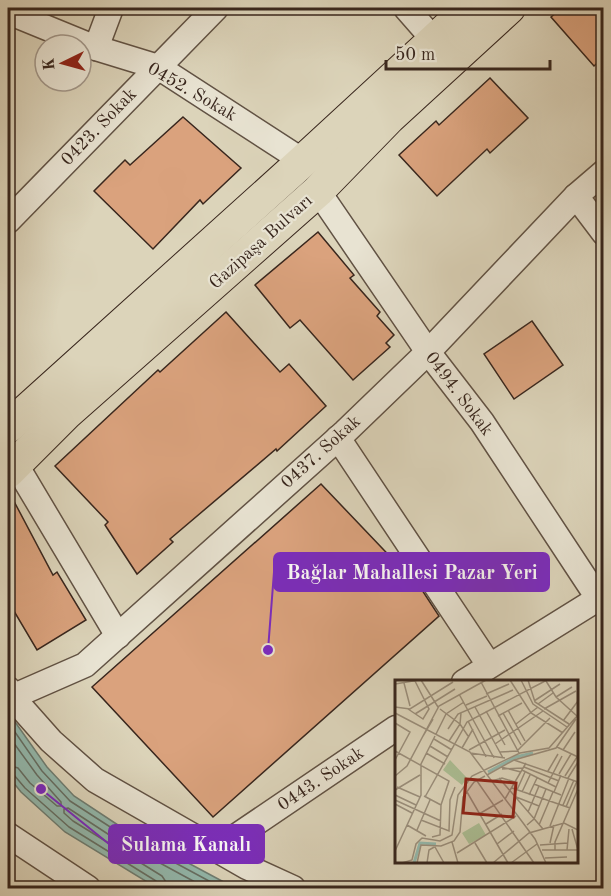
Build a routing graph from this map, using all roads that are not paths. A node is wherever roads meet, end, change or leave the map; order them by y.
1 (111, 8) edge
2 (216, 8) edge
3 (406, 8) edge
4 (470, 8) edge
5 (509, 8) edge
6 (8, 12) edge
7 (434, 40) junction
8 (96, 48) junction
9 (158, 68) junction
10 (303, 161) junction
11 (603, 172) edge
12 (318, 191) junction
13 (576, 196) junction
14 (8, 221) edge
15 (603, 233) edge
16 (428, 352) junction
17 (8, 427) edge
18 (338, 438) junction
19 (12, 469) edge
20 (601, 596) edge
21 (118, 636) junction
22 (489, 665) junction
23 (466, 680) edge
24 (10, 693) edge
25 (395, 729) edge
26 (8, 835) edge
27 (216, 850) junction
28 (88, 888) edge
29 (293, 888) edge

1 - 8 street
2 - 9 street, 0423. Sokak
3 - 7 street
4 - 7 main road, Gazipaşa Bulvarı
5 - 12 main road, Gazipaşa Bulvarı
6 - 8 street, 0452. Sokak
7 - 10 main road, Gazipaşa Bulvarı
8 - 9 street, 0452. Sokak
9 - 10 street, 0452. Sokak
9 - 14 street, 0423. Sokak
10 - 17 main road, Gazipaşa Bulvarı
11 - 13 street, 0437. Sokak
12 - 16 street, 0494. Sokak
12 - 19 main road, Gazipaşa Bulvarı
13 - 15 street
13 - 16 street, 0437. Sokak
16 - 18 street, 0437. Sokak
16 - 20 street, 0494. Sokak
18 - 21 street, 0437. Sokak
18 - 22 street
19 - 21 street
20 - 22 street
21 - 24 street, 0437. Sokak
22 - 23 street
24 - 27 street
25 - 27 street, 0443. Sokak
26 - 28 street
27 - 29 street

